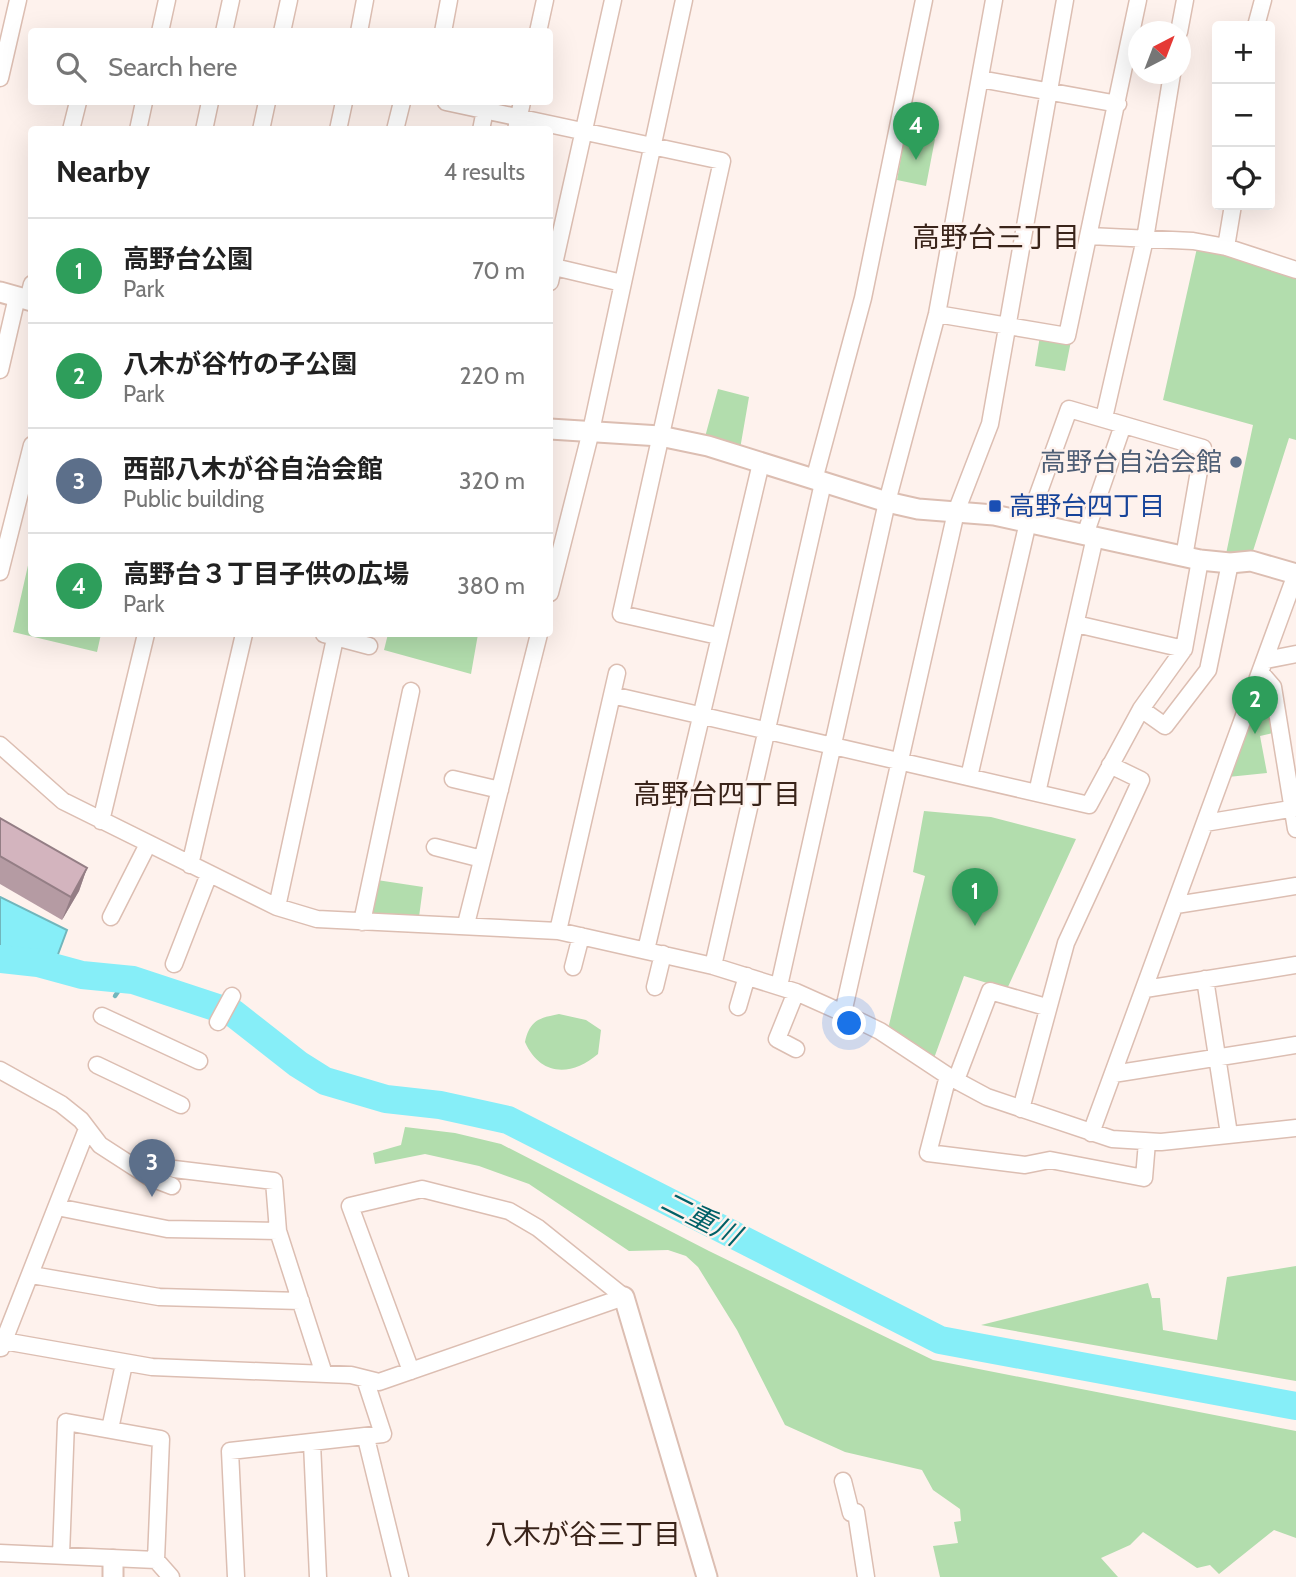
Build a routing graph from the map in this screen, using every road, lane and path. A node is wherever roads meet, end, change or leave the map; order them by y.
1 (18, 0) edge
2 (167, 0) edge
3 (231, 0) edge
4 (289, 0) edge
5 (365, 0) edge
6 (449, 0) edge
7 (545, 0) edge
8 (613, 0) edge
9 (684, 0) edge
10 (924, 0) edge
11 (994, 0) edge
12 (1065, 0) edge
13 (1138, 0) edge
14 (1185, 0) edge
15 (1263, 0) edge
16 (1181, 21) edge
17 (1257, 21) edge
18 (161, 28) edge
19 (225, 28) edge
20 (283, 28) edge
21 (360, 28) edge
22 (444, 28) edge
23 (539, 28) edge
24 (3, 47) edge
25 (0, 78) edge
26 (980, 79) junction
27 (1170, 84) edge
28 (1048, 92) junction
29 (1118, 104) junction
30 (77, 105) edge
31 (143, 105) edge
32 (209, 105) edge
33 (266, 105) edge
34 (343, 105) edge
35 (401, 105) edge
36 (461, 105) edge
37 (485, 110) junction
38 (519, 116) edge
39 (72, 126) edge
40 (139, 126) edge
41 (205, 126) edge
42 (262, 126) edge
43 (339, 126) edge
44 (396, 126) edge
45 (482, 126) edge
46 (585, 132) junction
47 (652, 146) junction
48 (1232, 210) edge
49 (1089, 236) junction
50 (1145, 239) junction
51 (1226, 247) junction
52 (553, 263) edge
53 (1295, 264) edge
54 (553, 271) edge
55 (622, 283) junction
56 (21, 295) edge
57 (937, 314) junction
58 (1008, 326) junction
59 (0, 370) edge
60 (1104, 418) junction
61 (1123, 425) junction
62 (553, 429) edge
63 (590, 431) junction
64 (660, 436) junction
65 (28, 461) edge
66 (761, 463) junction
67 (818, 482) junction
68 (887, 502) junction
69 (956, 512) junction
70 (1028, 522) junction
71 (1090, 536) junction
72 (1192, 559) junction
73 (1230, 563) junction
74 (0, 572) edge
75 (1296, 574) edge
76 (553, 581) edge
77 (1076, 624) junction
78 (718, 636) junction
79 (145, 637) edge
80 (243, 637) edge
81 (331, 637) edge
82 (341, 637) edge
83 (538, 637) edge
84 (369, 646) dead end
85 (1184, 649) junction
86 (1296, 654) edge
87 (1263, 667) junction
88 (617, 673) dead end
89 (411, 691) dead end
90 (612, 695) junction
91 (1141, 709) junction
92 (701, 716) junction
93 (766, 730) junction
94 (1288, 732) edge
95 (0, 745) edge
96 (832, 746) junction
97 (900, 761) junction
98 (1110, 765) junction
99 (969, 777) junction
100 (453, 779) dead end
101 (500, 790) junction
102 (1037, 793) junction
103 (1294, 808) edge
104 (101, 821) junction
105 (1205, 823) junction
106 (1296, 829) edge
107 (148, 844) junction
108 (436, 847) dead end
109 (482, 859) junction
110 (190, 866) junction
111 (209, 874) junction
112 (1296, 886) edge
113 (1176, 905) junction
114 (277, 907) junction
115 (111, 917) dead end
116 (362, 922) junction
117 (466, 924) junction
118 (558, 931) junction
119 (581, 936) junction
120 (646, 950) junction
121 (663, 954) junction
122 (174, 964) dead end
123 (1296, 965) edge
124 (713, 966) junction
125 (573, 967) dead end
126 (747, 976) junction
127 (1205, 979) junction
128 (779, 985) junction
129 (655, 988) dead end
130 (1145, 989) junction
131 (796, 992) junction
132 (232, 996) dead end
133 (738, 1007) dead end
134 (1046, 1007) junction
135 (843, 1013) junction
136 (102, 1016) dead end
137 (218, 1023) dead end
138 (1296, 1045) edge
139 (796, 1049) dead end
140 (1217, 1055) junction
141 (199, 1061) dead end
142 (97, 1065) dead end
143 (1, 1070) edge
144 (1113, 1074) junction
145 (952, 1078) junction
146 (0, 1087) edge
147 (181, 1105) dead end
148 (1021, 1108) junction
149 (1296, 1128) edge
150 (87, 1129) junction
151 (1091, 1133) junction
152 (1229, 1134) junction
153 (1147, 1142) junction
154 (174, 1169) dead end
155 (172, 1186) dead end
156 (57, 1207) junction
157 (278, 1231) junction
158 (32, 1275) junction
159 (624, 1297) junction
160 (301, 1301) junction
161 (2, 1345) edge
162 (124, 1364) junction
163 (411, 1371) junction
164 (324, 1374) junction
165 (365, 1379) junction
166 (110, 1430) junction
167 (366, 1438) junction
168 (312, 1443) junction
169 (843, 1481) dead end
170 (0, 1553) edge
171 (61, 1555) junction
172 (156, 1560) junction
173 (113, 1569) edge
174 (171, 1577) edge
175 (236, 1577) edge
176 (318, 1577) edge
177 (400, 1577) edge
178 (707, 1577) edge
179 (866, 1577) edge

1 - 24 street
2 - 18 street
3 - 19 street
4 - 20 street
5 - 21 street
6 - 22 street
7 - 23 street
8 - 46 street
9 - 47 street
10 - 67 street
11 - 26 street
12 - 28 street
13 - 29 street
14 - 16 street
15 - 17 street
24 - 25 street
26 - 28 street
26 - 57 street
27 - 50 street
28 - 29 street
28 - 58 street
29 - 49 street
30 - 39 street
31 - 40 street
32 - 41 street
33 - 42 street
34 - 43 street
35 - 44 street
36 - 37 street
37 - 38 street
37 - 45 street
38 - 46 street
46 - 47 street
46 - 52 street
47 - 55 street
47 - 64 street
48 - 51 street
49 - 50 street
49 - 58 street
50 - 51 street
50 - 60 street
51 - 53 street
54 - 55 street
55 - 63 street
56 - 59 street
57 - 58 street
57 - 68 street
58 - 69 street
60 - 61 street
60 - 70 street
61 - 71 street
61 - 72 street
62 - 63 street
63 - 64 street
63 - 76 street
64 - 66 street
64 - 78 street
65 - 74 street
66 - 67 street
66 - 78 street
67 - 68 street
67 - 93 street
68 - 69 street
68 - 96 street
69 - 70 street
69 - 97 street
70 - 71 street
70 - 99 street
71 - 72 street
71 - 77 street
72 - 73 street
72 - 85 street
73 - 75 street
73 - 91 street
75 - 87 street
77 - 85 street
77 - 102 street
78 - 92 street
79 - 104 street
80 - 110 street
81 - 114 street
82 - 84 street
83 - 101 street
85 - 91 street
86 - 87 street
87 - 94 street
87 - 105 street
88 - 90 street
89 - 116 street
90 - 92 street
90 - 118 street
91 - 98 street
92 - 93 street
92 - 120 street
93 - 96 street
93 - 124 street
94 - 103 street
95 - 104 street
96 - 97 street
96 - 128 street
97 - 99 street
97 - 135 street
98 - 102 street
98 - 134 street
99 - 102 street
100 - 101 street
101 - 109 street
103 - 105 street
103 - 106 street
104 - 107 street
105 - 113 street
107 - 110 street
107 - 115 street
108 - 109 street
109 - 117 street
110 - 111 street
111 - 114 street
111 - 122 street
112 - 113 street
113 - 130 street
114 - 116 street
116 - 117 street
117 - 118 street
118 - 119 street
119 - 120 street
119 - 125 street
120 - 121 street
121 - 124 street
121 - 129 street
123 - 127 street
124 - 126 street
126 - 128 street
126 - 133 street
127 - 130 street
127 - 140 street
128 - 131 street
130 - 144 street
131 - 135 street
131 - 139 street
132 - 137 street
134 - 145 street
134 - 148 street
135 - 145 street
136 - 141 street
138 - 140 street
140 - 144 street
140 - 152 street
142 - 147 street
143 - 146 street
143 - 150 street
144 - 151 street
145 - 148 street
145 - 153 street
148 - 151 street
149 - 152 street
150 - 155 street
150 - 156 street
151 - 153 street
152 - 153 street
154 - 157 street
156 - 157 street
156 - 158 street
157 - 160 street
158 - 160 street
158 - 161 street
159 - 163 street
159 - 163 street
159 - 178 street
160 - 164 street
161 - 162 street
162 - 164 street
162 - 166 street
163 - 165 street
164 - 165 street
165 - 167 street
166 - 171 street
166 - 172 street
167 - 168 street
167 - 177 street
168 - 175 street
168 - 176 street
169 - 179 street
170 - 171 street
171 - 173 street
172 - 173 street
172 - 174 street

